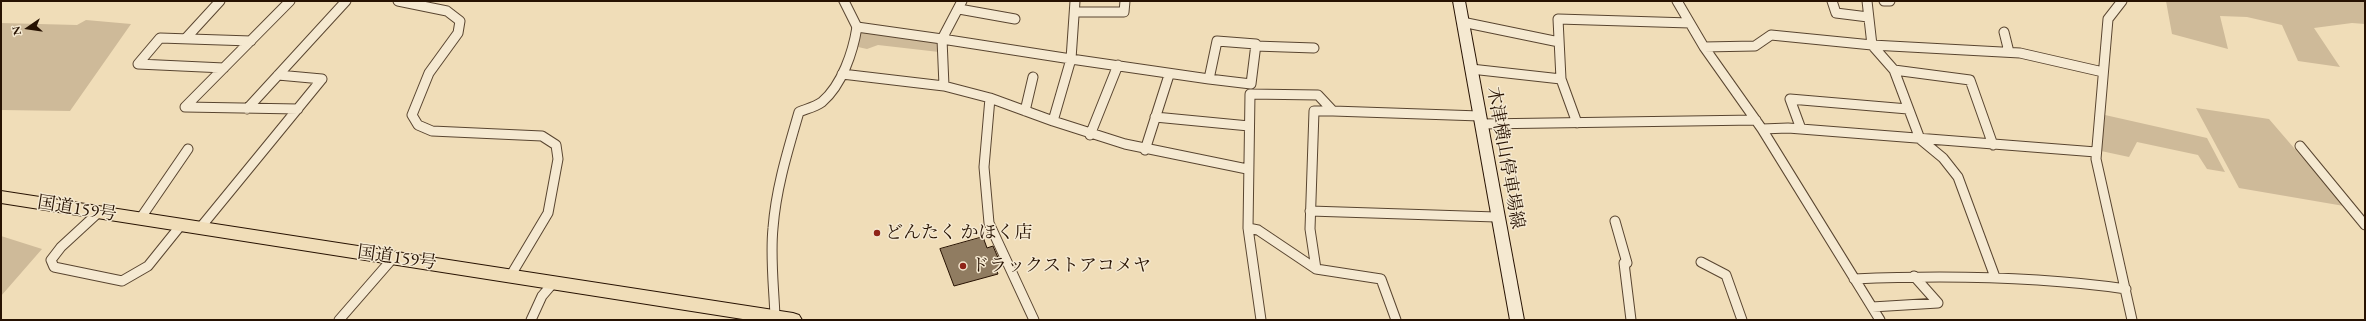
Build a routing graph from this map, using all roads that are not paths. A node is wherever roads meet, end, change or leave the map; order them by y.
1 (220, 1) edge
2 (290, 1) edge
3 (346, 1) edge
4 (398, 1) edge
5 (844, 1) edge
6 (1075, 1) edge
7 (1125, 1) edge
8 (1459, 1) edge
9 (1677, 1) edge
10 (1832, 1) edge
11 (1866, 1) edge
12 (1884, 1) edge
13 (1890, 1) edge
14 (2122, 1) edge
15 (961, 5) edge
16 (1075, 12) junction
17 (1868, 17) junction
18 (1015, 19) dead end
19 (1462, 22) junction
20 (1690, 23) junction
21 (857, 27) junction
22 (2004, 32) dead end
23 (187, 37) junction
24 (942, 39) junction
25 (251, 40) junction
26 (1560, 42) junction
27 (1872, 45) junction
28 (1255, 46) junction
29 (1704, 47) junction
30 (1314, 48) dead end
31 (2014, 54) junction
32 (1072, 58) junction
33 (1118, 66) junction
34 (224, 68) junction
35 (1471, 69) junction
36 (1894, 70) junction
37 (2103, 72) junction
38 (842, 74) junction
39 (278, 75) junction
40 (1169, 75) junction
41 (1033, 77) dead end
42 (1561, 79) junction
43 (1209, 80) junction
44 (1251, 84) junction
45 (944, 86) junction
46 (1250, 94) junction
47 (990, 98) junction
48 (247, 109) junction
49 (298, 109) junction
50 (1908, 109) junction
51 (1025, 111) junction
52 (1333, 111) junction
53 (1155, 118) junction
54 (1480, 120) junction
55 (1756, 120) junction
56 (1053, 121) junction
57 (1576, 123) junction
58 (1250, 126) junction
59 (1762, 129) junction
60 (1801, 129) junction
61 (1090, 135) junction
62 (1920, 139) junction
63 (1993, 145) junction
64 (2300, 146) dead end
65 (188, 149) dead end
66 (1145, 150) junction
67 (2096, 152) junction
68 (1247, 170) junction
69 (1, 197) edge
70 (1310, 211) junction
71 (99, 212) junction
72 (1496, 217) junction
73 (140, 219) junction
74 (1615, 221) dead end
75 (181, 225) junction
76 (2365, 225) edge
77 (200, 228) junction
78 (1248, 228) junction
79 (393, 258) junction
80 (1702, 262) dead end
81 (1316, 269) junction
82 (511, 275) junction
83 (1914, 276) junction
84 (1995, 277) junction
85 (1854, 279) junction
86 (554, 282) junction
87 (2126, 289) junction
88 (1872, 307) junction
89 (775, 317) junction
90 (340, 320) edge
91 (531, 320) edge
92 (793, 320) edge
93 (1034, 320) edge
94 (1261, 320) edge
95 (1396, 320) edge
96 (1517, 320) edge
97 (1631, 320) edge
98 (1742, 320) edge
99 (1880, 320) edge
100 (2132, 320) edge

1 - 23 street
2 - 25 street
3 - 39 street
4 - 82 street
5 - 21 street
6 - 16 street
7 - 16 street
8 - 19 main road, 木津横山停車場線
9 - 20 street
10 - 17 street
11 - 17 street
12 - 13 street
14 - 37 street
15 - 18 street
15 - 24 street
16 - 32 street
17 - 27 street
19 - 26 street
19 - 35 main road, 木津横山停車場線
20 - 26 street
20 - 29 street
21 - 24 street
21 - 38 street
22 - 31 street
23 - 25 street
23 - 34 street
24 - 32 street
24 - 45 street
25 - 34 street
26 - 42 street
27 - 29 street
27 - 31 street
27 - 36 street
28 - 30 street
28 - 43 street
28 - 44 street
29 - 55 street
31 - 37 street
32 - 33 street
32 - 56 street
33 - 40 street
33 - 61 street
34 - 48 street
35 - 42 street
35 - 54 main road, 木津横山停車場線
36 - 50 street
36 - 63 street
37 - 67 street
38 - 45 street
38 - 89 street
39 - 48 street
39 - 49 street
40 - 43 street
40 - 53 street
41 - 51 street
42 - 57 street
43 - 44 street
44 - 46 street
45 - 47 street
46 - 52 street
46 - 58 street
47 - 51 street
47 - 93 street
48 - 49 street
49 - 77 street
50 - 60 street
50 - 62 street
51 - 56 street
52 - 54 street
52 - 70 street
53 - 58 street
53 - 66 street
54 - 57 street
54 - 72 main road, 木津横山停車場線
55 - 57 street
55 - 59 street
56 - 61 street
58 - 68 street
59 - 60 street
59 - 85 street
60 - 62 street
61 - 66 street
62 - 63 street
62 - 84 street
63 - 67 street
64 - 76 street
65 - 73 street
66 - 68 street
67 - 87 street
68 - 78 street
69 - 71 highway, 国道159号
70 - 72 street
70 - 81 street
71 - 73 highway, 国道159号
71 - 75 street
72 - 96 main road, 木津横山停車場線
73 - 75 highway, 国道159号
74 - 97 street
75 - 77 highway, 国道159号
77 - 79 highway, 国道159号
78 - 81 street
78 - 94 street
79 - 82 highway, 国道159号
79 - 90 street
80 - 98 street
81 - 95 street
82 - 86 highway, 国道159号
83 - 84 street
83 - 85 street
83 - 88 street
84 - 87 street
85 - 88 street
86 - 89 highway, 国道159号
86 - 91 street
87 - 100 street
88 - 99 street
89 - 92 highway, 国道159号

